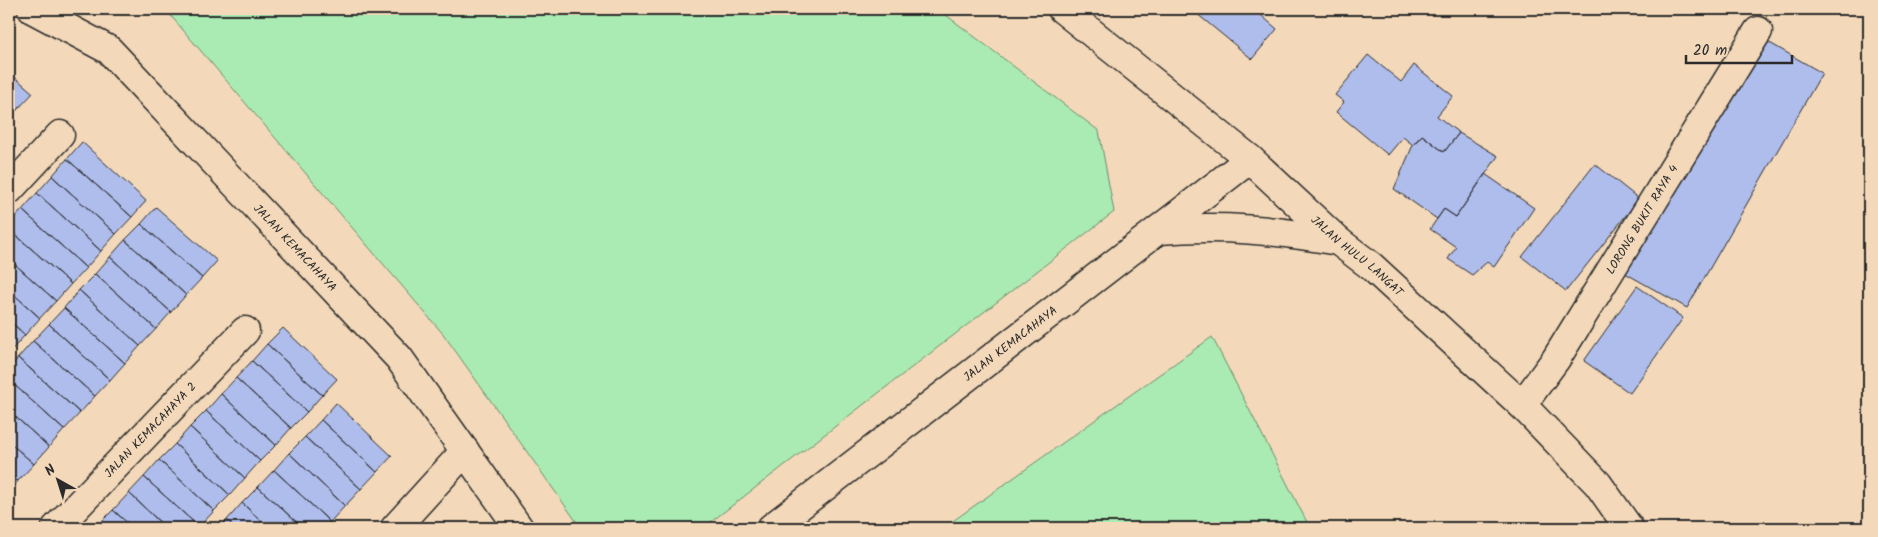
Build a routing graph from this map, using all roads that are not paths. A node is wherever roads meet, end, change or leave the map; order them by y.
1 (32, 9) edge
2 (1062, 9) edge
3 (1758, 31) dead end
4 (60, 135) dead end
5 (1250, 159) junction
6 (9, 190) edge
7 (1159, 230) junction
8 (1338, 241) junction
9 (245, 331) dead end
10 (1522, 405) junction
11 (465, 452) junction
12 (56, 528) edge
13 (395, 528) edge
14 (519, 528) edge
15 (771, 528) edge
16 (1629, 528) edge

1 - 11 street, JALAN KEMACAHAYA
2 - 5 street, JALAN HULU LANGAT
3 - 10 street, LORONG BUKIT RAYA 4
4 - 6 street
5 - 7 street, JALAN KEMACAHAYA
5 - 8 street, JALAN HULU LANGAT
7 - 8 street
7 - 15 street, JALAN KEMACAHAYA
8 - 10 street, JALAN HULU LANGAT
9 - 12 street, JALAN KEMACAHAYA 2
10 - 16 street, JALAN HULU LANGAT
11 - 13 street
11 - 14 street, JALAN KEMACAHAYA

